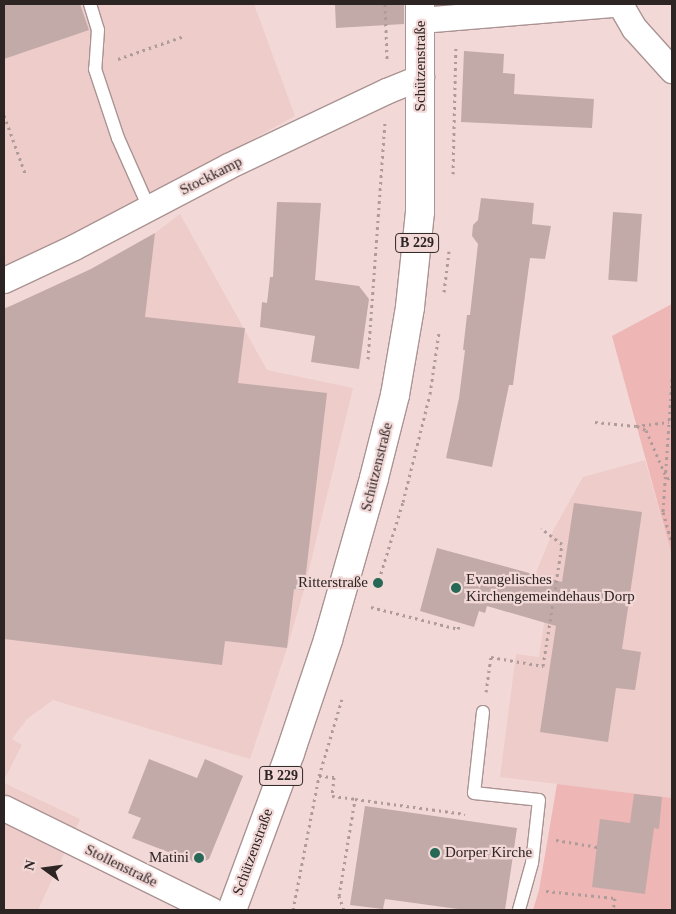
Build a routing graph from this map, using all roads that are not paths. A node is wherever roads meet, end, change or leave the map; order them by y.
1 (90, 4) edge
2 (611, 4) edge
3 (620, 4) edge
4 (421, 12) edge
5 (672, 70) edge
6 (421, 77) junction
7 (149, 208) junction
8 (4, 280) edge
9 (483, 712) road end
10 (4, 808) edge
11 (211, 910) edge
12 (232, 910) edge
13 (520, 910) edge

1 - 7 lane
2 - 4 street
3 - 5 street
4 - 6 main road, Schützenstraße / B 229
6 - 7 street, Stockkamp
6 - 12 main road, Schützenstraße / B 229
7 - 8 street, Stockkamp
9 - 13 lane
10 - 11 street, Stollenstraße

